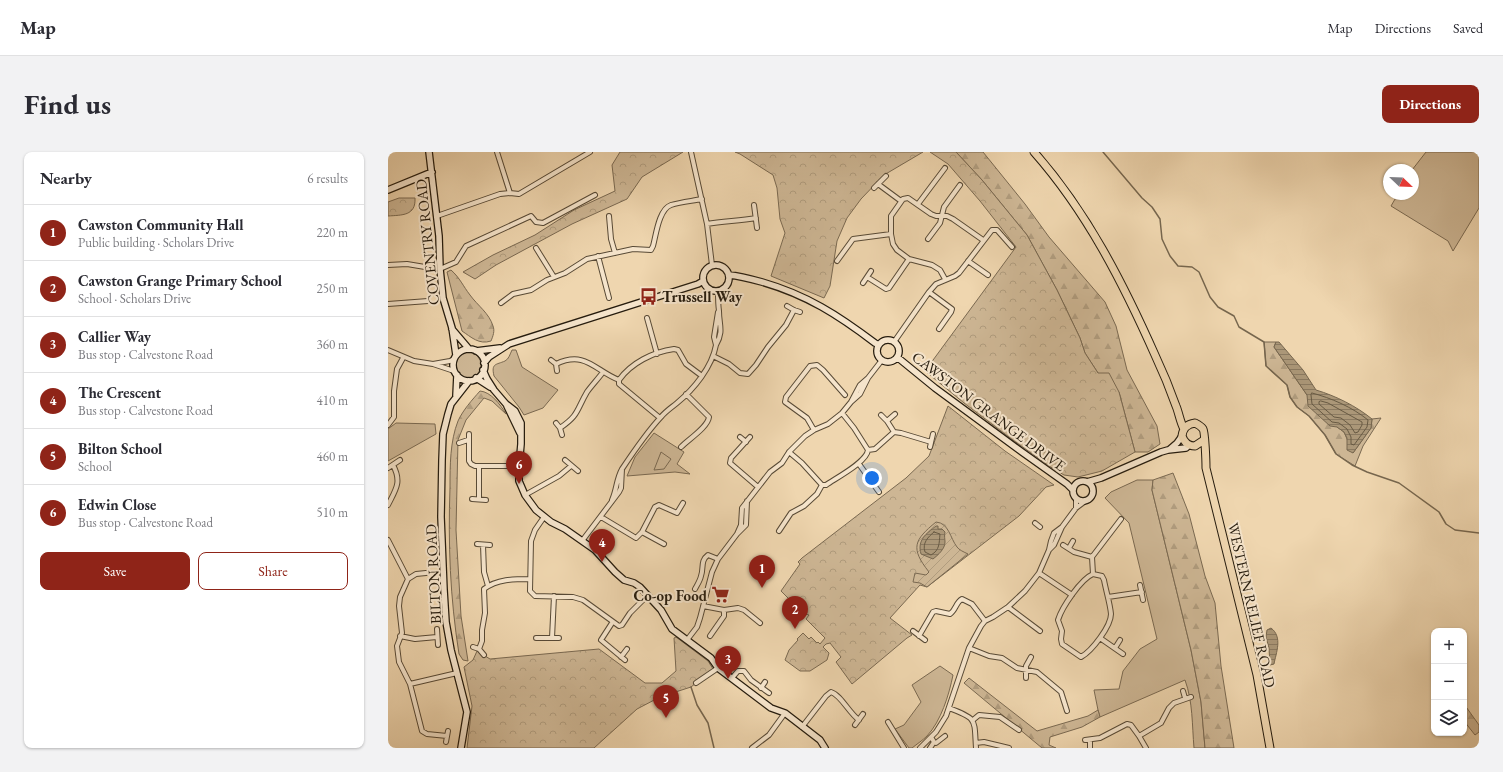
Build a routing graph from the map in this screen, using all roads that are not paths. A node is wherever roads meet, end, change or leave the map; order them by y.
1 (429, 152) edge
2 (497, 152) edge
3 (590, 152) edge
4 (691, 152) edge
5 (1034, 152) edge
6 (945, 168) dead end
7 (432, 172) junction
8 (886, 176) dead end
9 (878, 184) junction
10 (960, 185) dead end
11 (874, 188) dead end
12 (388, 190) edge
13 (510, 192) junction
14 (595, 195) dead end
15 (702, 199) junction
16 (901, 201) junction
17 (918, 204) junction
18 (754, 205) dead end
19 (437, 216) junction
20 (609, 216) dead end
21 (942, 216) junction
22 (756, 218) junction
23 (707, 224) junction
24 (757, 228) dead end
25 (891, 234) junction
26 (928, 239) dead end
27 (983, 240) junction
28 (536, 248) dead end
29 (1012, 248) dead end
30 (615, 253) junction
31 (598, 256) junction
32 (909, 259) junction
33 (837, 261) dead end
34 (968, 261) junction
35 (388, 265) edge
36 (712, 265) junction
37 (425, 267) dead end
38 (440, 269) junction
39 (871, 270) dead end
40 (729, 275) junction
41 (988, 275) dead end
42 (554, 277) junction
43 (867, 277) junction
44 (945, 280) junction
45 (703, 281) junction
46 (863, 282) dead end
47 (718, 291) junction
48 (929, 292) junction
49 (609, 298) dead end
50 (428, 301) dead end
51 (501, 303) dead end
52 (388, 304) edge
53 (787, 306) dead end
54 (794, 310) junction
55 (800, 312) dead end
56 (647, 318) dead end
57 (452, 328) junction
58 (939, 329) dead end
59 (894, 342) junction
60 (879, 345) junction
61 (501, 348) junction
62 (469, 349) junction
63 (388, 350) edge
64 (476, 351) junction
65 (657, 354) junction
66 (713, 356) junction
67 (455, 357) junction
68 (897, 357) junction
69 (403, 358) junction
70 (551, 360) dead end
71 (882, 360) junction
72 (484, 363) junction
73 (433, 364) junction
74 (556, 364) junction
75 (483, 370) junction
76 (557, 371) dead end
77 (603, 372) junction
78 (455, 373) junction
79 (702, 376) junction
80 (476, 378) junction
81 (619, 380) junction
82 (469, 381) junction
83 (494, 390) junction
84 (686, 394) junction
85 (845, 395) dead end
86 (455, 398) junction
87 (1176, 406) junction
88 (842, 414) junction
89 (894, 414) dead end
90 (881, 415) dead end
91 (660, 418) junction
92 (887, 421) junction
93 (556, 423) dead end
94 (1192, 424) junction
95 (388, 425) edge
96 (560, 428) junction
97 (814, 430) junction
98 (894, 432) junction
99 (1183, 432) junction
100 (469, 434) dead end
101 (934, 434) dead end
102 (562, 435) dead end
103 (740, 436) dead end
104 (750, 437) dead end
105 (468, 440) junction
106 (1204, 440) junction
107 (746, 442) junction
108 (931, 442) junction
109 (459, 443) dead end
110 (1192, 445) junction
111 (930, 447) dead end
112 (681, 448) dead end
113 (868, 450) junction
114 (1168, 450) junction
115 (789, 452) junction
116 (400, 460) dead end
117 (565, 460) dead end
118 (858, 464) junction
119 (393, 465) junction
120 (479, 466) junction
121 (519, 466) junction
122 (571, 466) junction
123 (388, 468) edge
124 (1206, 468) junction
125 (578, 471) dead end
126 (1101, 478) junction
127 (1087, 482) junction
128 (1078, 483) junction
129 (1067, 484) junction
130 (822, 485) junction
131 (758, 487) junction
132 (1073, 490) junction
133 (1093, 491) junction
134 (879, 492) dead end
135 (525, 495) junction
136 (1076, 498) junction
137 (472, 499) dead end
138 (479, 499) junction
139 (486, 500) dead end
140 (1084, 502) junction
141 (682, 503) dead end
142 (388, 505) edge
143 (1076, 508) junction
144 (544, 517) junction
145 (600, 517) junction
146 (1121, 519) dead end
147 (1035, 523) dead end
148 (1040, 527) dead end
149 (779, 531) dead end
150 (642, 532) junction
151 (388, 540) edge
152 (582, 541) junction
153 (1073, 541) dead end
154 (477, 544) dead end
155 (664, 544) dead end
156 (483, 545) junction
157 (490, 545) dead end
158 (1063, 545) dead end
159 (1069, 548) junction
160 (1092, 557) junction
161 (718, 559) junction
162 (426, 573) dead end
163 (1039, 573) junction
164 (1093, 574) junction
165 (408, 579) junction
166 (530, 579) junction
167 (1140, 585) dead end
168 (488, 586) junction
169 (696, 589) dead end
170 (1142, 592) junction
171 (1072, 595) junction
172 (554, 596) junction
173 (647, 596) junction
174 (1108, 597) junction
175 (1143, 600) dead end
176 (704, 606) junction
177 (1008, 607) junction
178 (724, 610) junction
179 (984, 621) junction
180 (612, 623) junction
181 (760, 623) dead end
182 (437, 629) dead end
183 (1040, 630) dead end
184 (913, 631) dead end
185 (400, 636) junction
186 (710, 636) dead end
187 (919, 636) junction
188 (437, 637) junction
189 (536, 638) dead end
190 (552, 638) junction
191 (559, 638) dead end
192 (1100, 638) junction
193 (687, 640) junction
194 (925, 640) dead end
195 (1120, 640) dead end
196 (438, 645) dead end
197 (473, 647) dead end
198 (969, 648) junction
199 (1115, 648) junction
200 (479, 649) junction
201 (627, 649) dead end
202 (1123, 654) dead end
203 (484, 655) dead end
204 (621, 657) junction
205 (1031, 657) dead end
206 (625, 660) dead end
207 (718, 668) junction
208 (1026, 670) junction
209 (457, 673) junction
210 (732, 678) junction
211 (1026, 678) dead end
212 (765, 682) dead end
213 (696, 683) dead end
214 (410, 684) junction
215 (761, 688) junction
216 (1183, 691) dead end
217 (769, 693) dead end
218 (1191, 697) dead end
219 (1185, 698) junction
220 (949, 708) junction
221 (1067, 711) dead end
222 (785, 713) junction
223 (863, 714) dead end
224 (859, 720) junction
225 (973, 720) junction
226 (888, 722) dead end
227 (855, 725) dead end
228 (802, 727) junction
229 (1019, 730) dead end
230 (448, 731) dead end
231 (447, 736) junction
232 (945, 736) dead end
233 (1139, 736) junction
234 (931, 737) junction
235 (1085, 740) dead end
236 (1090, 740) junction
237 (446, 742) dead end
238 (934, 742) junction
239 (976, 743) junction
240 (461, 748) edge
241 (754, 748) edge
242 (826, 748) edge
243 (904, 748) edge
244 (920, 748) edge
245 (930, 748) edge
246 (976, 748) edge
247 (1009, 748) edge
248 (1090, 748) edge
249 (1146, 748) edge
250 (1270, 748) edge

1 - 7 street, COVENTRY ROAD
2 - 13 street
3 - 13 street
4 - 15 street
5 - 87 highway
6 - 17 street
7 - 12 street
7 - 19 street, COVENTRY ROAD
8 - 9 street
9 - 11 street
9 - 16 street
10 - 21 street
13 - 19 street
14 - 38 street
15 - 23 street
15 - 30 street
16 - 17 street
16 - 25 street
17 - 21 street
18 - 22 street
19 - 38 street, COVENTRY ROAD
20 - 30 street
21 - 26 street
21 - 27 street
22 - 23 street
22 - 24 street
23 - 36 street
25 - 32 street
25 - 33 street
27 - 29 street
27 - 34 street
28 - 42 street
30 - 31 street
31 - 42 street
31 - 49 street
32 - 43 street
32 - 44 street
34 - 41 street
34 - 44 street
35 - 37 street
36 - 40 street
36 - 45 street
38 - 57 street, COVENTRY ROAD
39 - 43 street
40 - 47 street
40 - 60 street
42 - 51 street
43 - 46 street
44 - 48 street
45 - 47 street
45 - 61 street
47 - 66 street
48 - 58 street
48 - 59 street
50 - 52 street
53 - 54 street
54 - 55 street
54 - 66 street
56 - 65 street
57 - 62 street, COVENTRY ROAD
57 - 67 street, COVENTRY ROAD
59 - 60 street
59 - 68 street
60 - 71 street
61 - 64 street
61 - 72 street
62 - 64 street
62 - 67 street
63 - 69 street
64 - 72 street
65 - 79 street
65 - 81 street
66 - 79 street
67 - 73 street
67 - 78 street
68 - 71 street
68 - 129 street, CAWSTON GRANGE DRIVE
69 - 73 street
69 - 95 street
70 - 74 street
71 - 88 street
72 - 75 street
73 - 78 street
74 - 76 street
74 - 77 street
75 - 80 street
75 - 83 street
77 - 81 street
77 - 96 street
78 - 82 street
78 - 86 street, BILTON ROAD
79 - 84 street
80 - 82 street
80 - 83 street
81 - 91 street
82 - 86 street, BILTON ROAD
83 - 121 street
84 - 91 street
84 - 112 street
85 - 97 street
86 - 209 street, BILTON ROAD
87 - 94 highway
87 - 99 highway
88 - 97 street
88 - 113 street
89 - 92 street
90 - 92 street
91 - 145 street
92 - 98 street
93 - 96 street
94 - 99 highway
94 - 106 highway
96 - 102 street
97 - 115 street
98 - 108 street
98 - 113 street
99 - 110 highway
99 - 114 street
100 - 105 street
101 - 108 street
103 - 107 street
104 - 107 street
105 - 109 street
105 - 120 street
106 - 110 highway
106 - 124 highway, WESTERN RELIEF ROAD
107 - 131 street
108 - 111 street
110 - 114 street
110 - 124 highway, WESTERN RELIEF ROAD
113 - 118 street
114 - 126 street
115 - 130 street
115 - 131 street
116 - 119 street
117 - 122 street
118 - 130 street
118 - 134 street
119 - 123 street
119 - 142 street
120 - 121 street
120 - 138 street
121 - 135 street
122 - 125 street
122 - 135 street
124 - 250 highway, WESTERN RELIEF ROAD
126 - 127 street
126 - 133 street
127 - 128 street
127 - 133 street
128 - 129 street, CAWSTON GRANGE DRIVE
128 - 132 street
129 - 132 street, CAWSTON GRANGE DRIVE
130 - 149 street
131 - 161 street
132 - 136 street
133 - 140 street
135 - 144 street
136 - 140 street
136 - 143 street
137 - 138 street
138 - 139 street
140 - 143 street
141 - 150 street
143 - 163 street
144 - 152 street
144 - 166 street
145 - 150 street
145 - 152 street
146 - 160 street
147 - 148 street
150 - 155 street
151 - 165 street
152 - 173 street
153 - 159 street
154 - 156 street
156 - 157 street
156 - 168 street
158 - 159 street
159 - 160 street
160 - 164 street
161 - 169 street
161 - 176 street
162 - 165 street
163 - 171 street
163 - 177 street
164 - 171 street
164 - 174 street
165 - 185 street
166 - 168 street
166 - 172 street
167 - 170 street
168 - 200 street
170 - 174 street
170 - 175 street
171 - 192 street
172 - 180 street
172 - 190 street
173 - 180 street
173 - 193 street
174 - 192 street
176 - 178 street
176 - 193 street
177 - 179 street
177 - 183 street
178 - 181 street
178 - 186 street
179 - 187 street
179 - 198 street
180 - 204 street
182 - 188 street
184 - 187 street
185 - 188 street
185 - 214 street
187 - 194 street
188 - 196 street
189 - 190 street
190 - 191 street
192 - 199 street
193 - 207 street
195 - 199 street
197 - 200 street
198 - 208 street
198 - 220 street
199 - 202 street
200 - 203 street
201 - 204 street
204 - 206 street
205 - 208 street
207 - 210 street
207 - 213 street
208 - 211 street
208 - 221 street
209 - 214 street
209 - 240 street, BILTON ROAD
210 - 215 street
210 - 222 street
212 - 215 street
214 - 231 street
215 - 217 street
216 - 219 street
218 - 219 street
219 - 233 street
220 - 225 street
220 - 234 street
222 - 228 street
222 - 241 street
223 - 224 street
224 - 227 street
224 - 228 street
225 - 229 street
225 - 239 street
226 - 243 street
228 - 242 street
230 - 231 street
231 - 237 street
232 - 238 street
233 - 236 street
233 - 249 street
234 - 238 street
234 - 244 street
235 - 236 street
236 - 248 street
238 - 245 street
239 - 246 street
239 - 247 street

